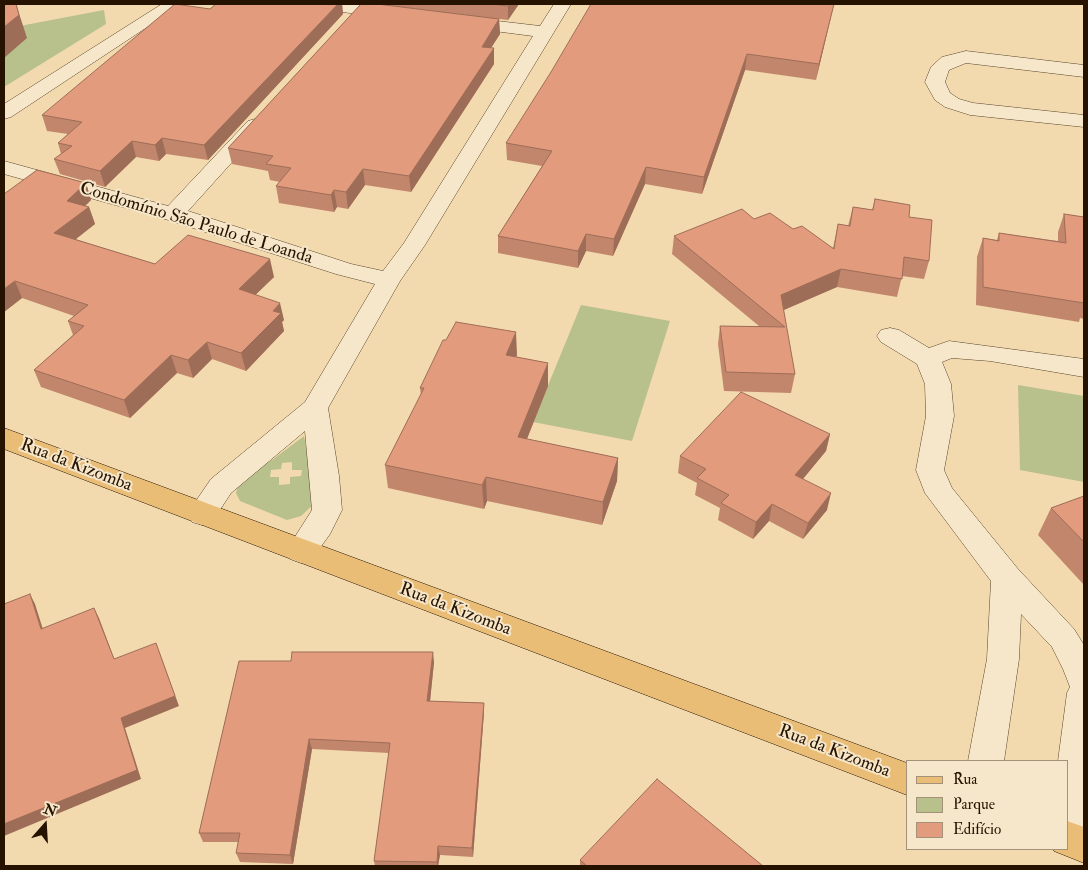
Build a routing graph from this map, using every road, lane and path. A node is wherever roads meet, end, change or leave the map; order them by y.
1 (173, 4) edge
2 (316, 4) edge
3 (562, 4) edge
4 (360, 9) junction
5 (408, 15) edge
6 (447, 20) edge
7 (347, 24) edge
8 (544, 32) junction
9 (1084, 71) edge
10 (267, 112) edge
11 (4, 113) edge
12 (1084, 121) edge
13 (4, 167) edge
14 (173, 214) junction
15 (389, 280) junction
16 (890, 336) dead end
17 (928, 359) junction
18 (1084, 368) edge
19 (315, 408) junction
20 (4, 438) edge
21 (202, 514) junction
22 (301, 551) junction
23 (1007, 578) junction
24 (1084, 682) edge
25 (1084, 693) edge
26 (986, 760) edge
27 (906, 779) edge
28 (1068, 829) edge
29 (1068, 837) edge
30 (1084, 845) edge

1 - 11 street
2 - 4 street
3 - 8 street
4 - 5 street
4 - 7 street
6 - 8 street
8 - 15 street
9 - 12 street
10 - 14 street
13 - 14 street, Condomínio São Paulo de Loanda
14 - 15 street, Condomínio São Paulo de Loanda
15 - 19 street
16 - 17 street
17 - 18 street
17 - 23 street
19 - 21 street
19 - 22 street
20 - 21 main road, Rua da Kizomba
21 - 22 main road, Rua da Kizomba
22 - 27 main road, Rua da Kizomba
23 - 24 street
23 - 26 street
25 - 28 street
29 - 30 main road

